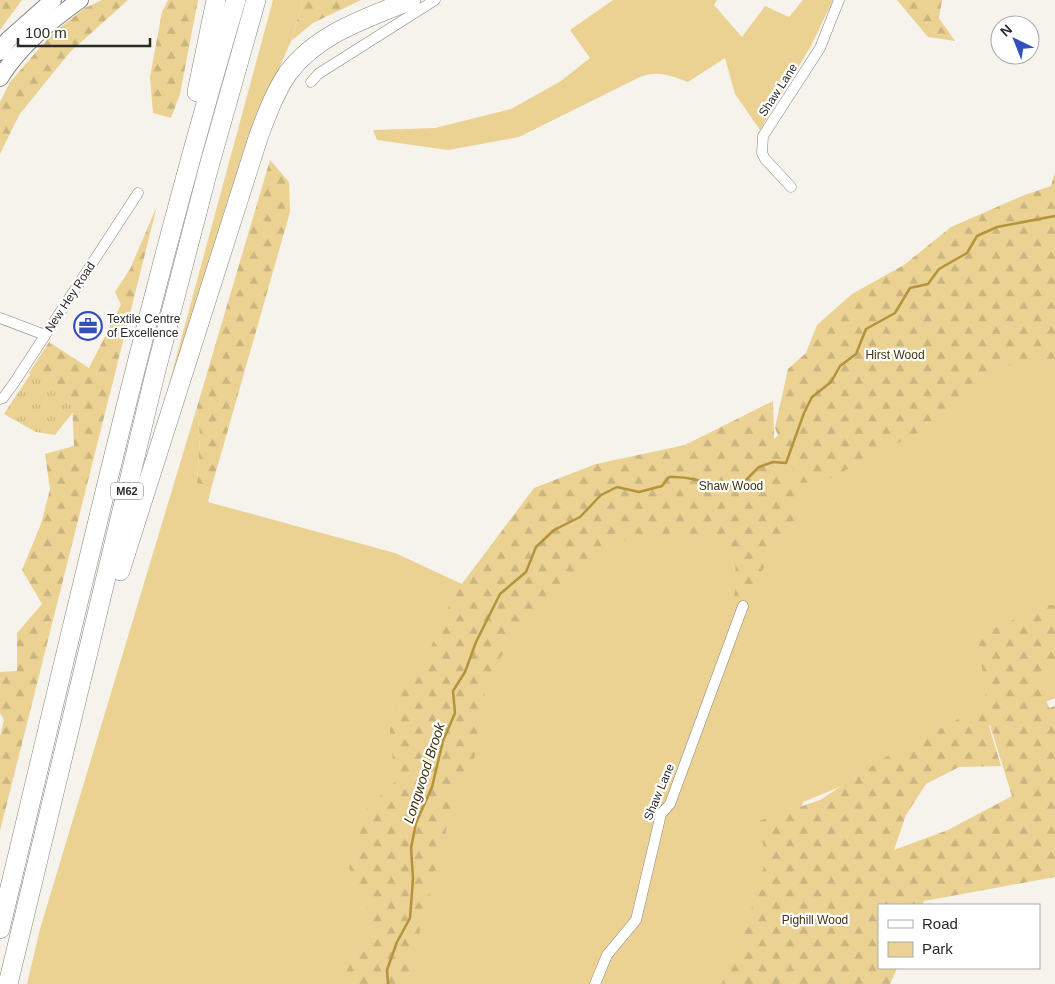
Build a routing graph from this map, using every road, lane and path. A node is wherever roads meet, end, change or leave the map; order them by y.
1 (53, 0) edge
2 (80, 0) edge
3 (216, 0) edge
4 (236, 0) edge
5 (256, 0) edge
6 (411, 0) edge
7 (435, 0) edge
8 (838, 0) edge
9 (0, 52) edge
10 (0, 78) edge
11 (311, 82) dead end
12 (791, 187) dead end
13 (138, 193) dead end
14 (161, 268) junction
15 (0, 318) edge
16 (45, 335) junction
17 (0, 400) edge
18 (743, 606) dead end
19 (72, 722) junction
20 (0, 929) edge
21 (8, 984) edge
22 (595, 984) edge

1 - 9 main road
2 - 10 main road
3 - 14 highway
4 - 14 highway, M62
5 - 19 highway, M62
6 - 19 highway
7 - 11 street
8 - 12 street, Shaw Lane
13 - 16 street, New Hey Road
14 - 20 highway, M62
15 - 16 street
16 - 17 street, New Hey Road
18 - 22 street, Shaw Lane
19 - 21 highway, M62

